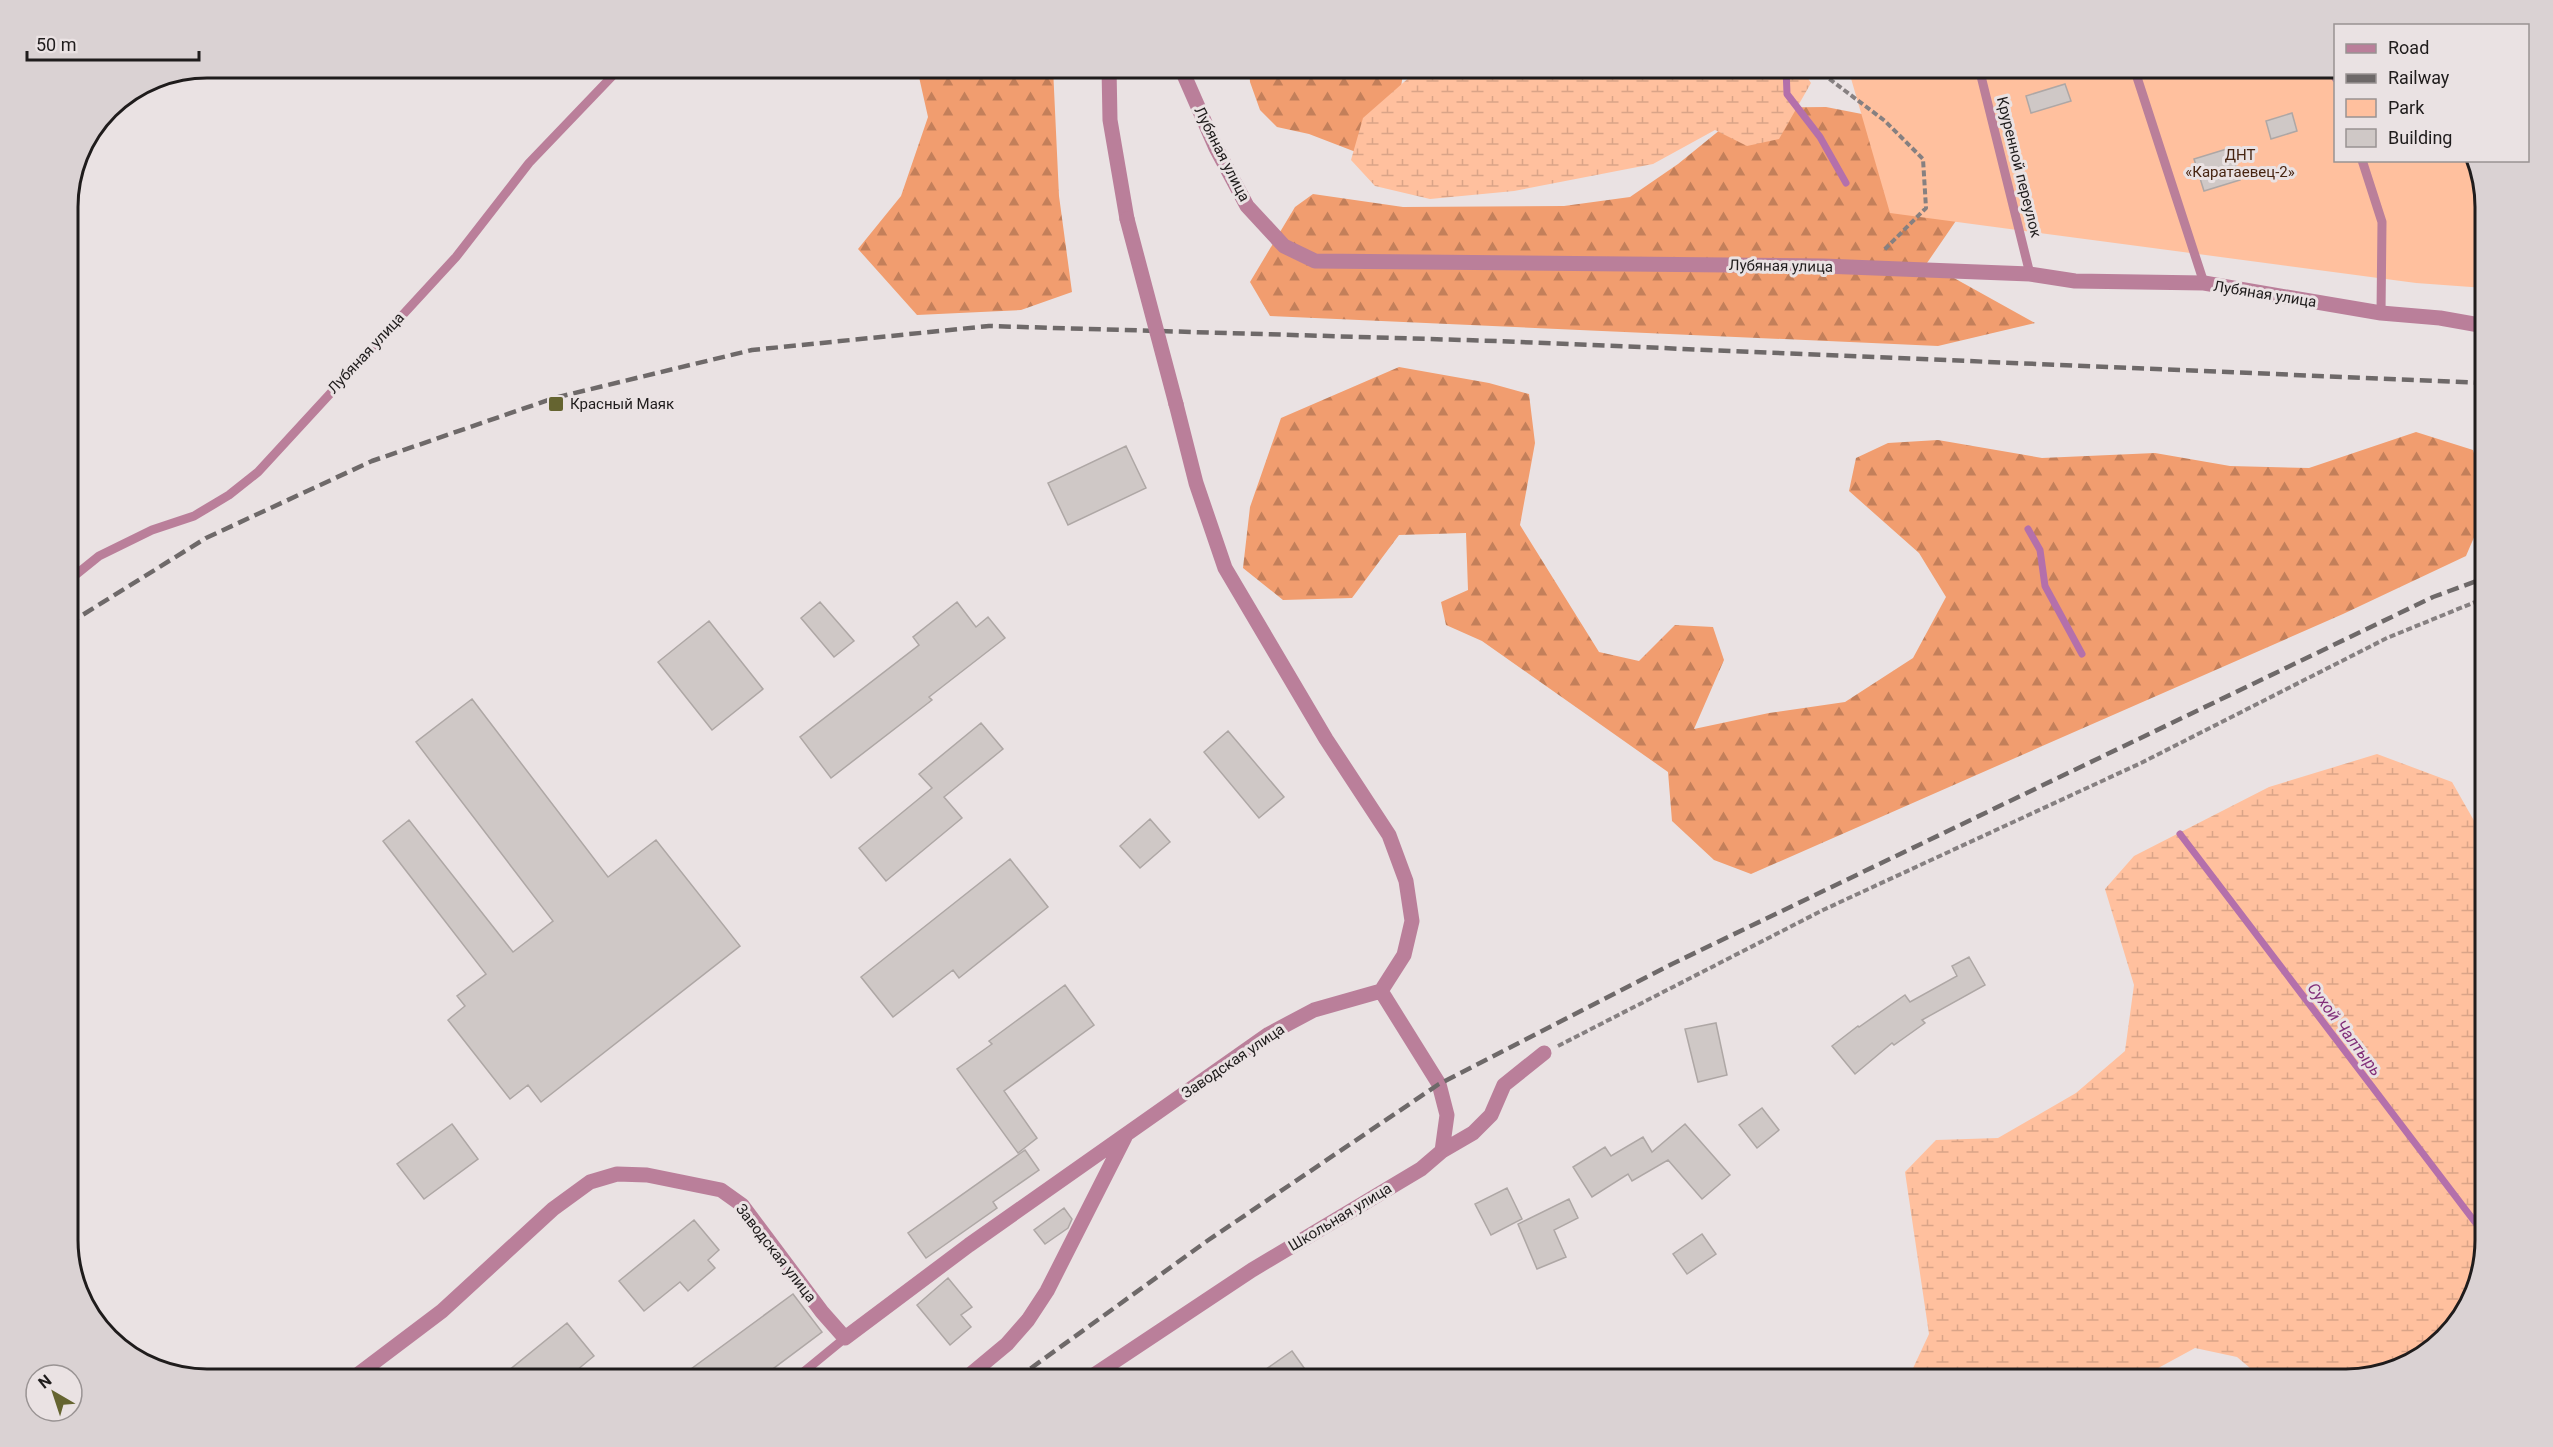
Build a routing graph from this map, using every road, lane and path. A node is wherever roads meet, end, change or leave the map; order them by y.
1 (611, 78) edge
2 (1109, 78) edge
3 (1185, 78) edge
4 (1828, 78) edge
5 (1981, 78) edge
6 (2137, 78) edge
7 (2363, 162) edge
8 (1867, 268) junction
9 (2030, 274) junction
10 (2204, 283) junction
11 (2381, 313) junction
12 (2475, 324) edge
13 (78, 573) edge
14 (2475, 602) edge
15 (1382, 991) junction
16 (1544, 1053) joint
17 (1126, 1135) junction
18 (1442, 1151) junction
19 (845, 1338) junction
20 (366, 1369) edge
21 (808, 1369) edge
22 (978, 1369) edge
23 (1104, 1369) edge

1 - 13 lane, Лубяная улица
2 - 15 street, bridge
3 - 8 street, Лубяная улица
4 - 8 path
5 - 9 lane, Круренной переулок
6 - 10 lane
7 - 11 lane
8 - 9 street, Лубяная улица
9 - 10 street, Лубяная улица
10 - 11 street, Лубяная улица
11 - 12 street, Лубяная улица
14 - 16 path
15 - 17 street, Заводская улица
15 - 18 street
16 - 18 street, Школьная улица
17 - 19 street, Заводская улица
17 - 22 street, Заводская улица
18 - 23 street, Школьная улица
19 - 20 street, Заводская улица
19 - 21 lane

